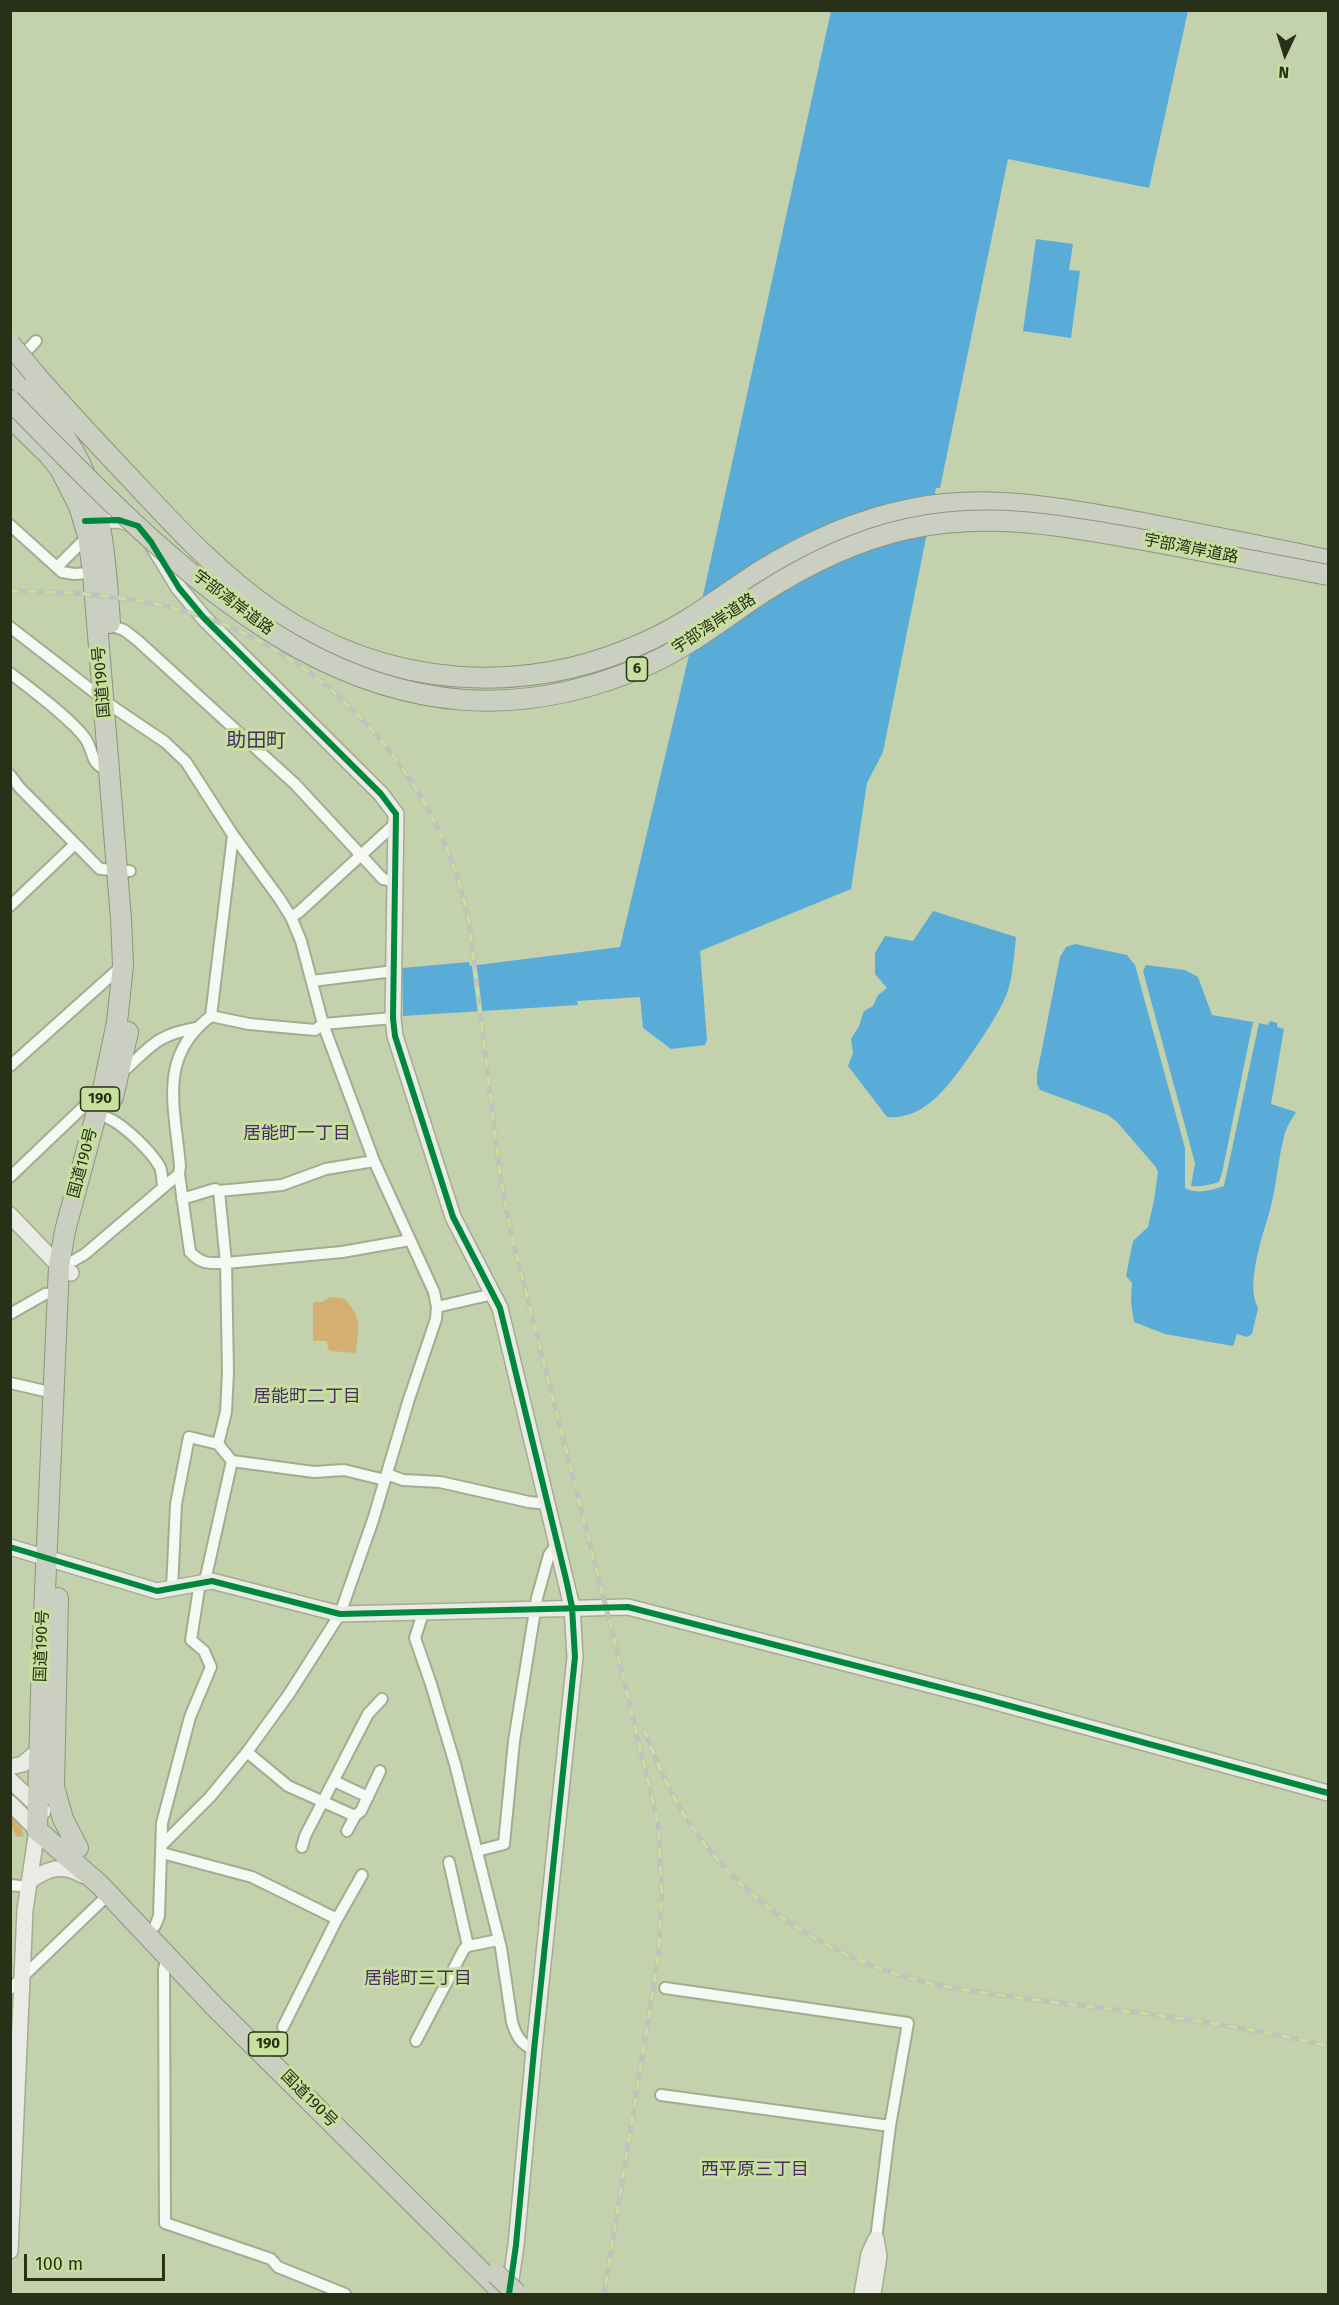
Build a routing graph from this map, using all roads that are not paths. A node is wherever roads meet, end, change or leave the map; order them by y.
1 (36, 341) dead end
2 (10, 344) edge
3 (10, 369) edge
4 (10, 400) edge
5 (10, 417) edge
6 (10, 525) edge
7 (90, 525) junction
8 (1121, 528) junction
9 (1329, 549) edge
10 (1329, 560) edge
11 (57, 567) junction
12 (93, 573) junction
13 (1329, 575) edge
14 (1329, 584) edge
15 (104, 624) junction
16 (10, 627) edge
17 (10, 673) edge
18 (110, 704) junction
19 (109, 770) junction
20 (11, 775) edge
21 (396, 823) junction
22 (233, 836) junction
23 (75, 844) junction
24 (362, 856) junction
25 (123, 871) junction
26 (395, 882) junction
27 (10, 906) edge
28 (291, 917) junction
29 (123, 965) junction
30 (393, 971) junction
31 (312, 981) junction
32 (211, 1016) junction
33 (393, 1018) junction
34 (323, 1024) junction
35 (196, 1028) junction
36 (128, 1036) junction
37 (153, 1044) junction
38 (10, 1066) edge
39 (114, 1080) junction
40 (108, 1118) junction
41 (374, 1161) junction
42 (179, 1174) junction
43 (10, 1177) edge
44 (163, 1185) junction
45 (219, 1191) junction
46 (182, 1199) junction
47 (10, 1215) edge
48 (410, 1240) junction
49 (226, 1263) junction
50 (67, 1266) junction
51 (58, 1293) junction
52 (493, 1294) junction
53 (437, 1307) junction
54 (10, 1314) edge
55 (10, 1383) edge
56 (54, 1393) junction
57 (218, 1444) junction
58 (232, 1461) junction
59 (386, 1477) junction
60 (548, 1504) junction
61 (557, 1544) junction
62 (10, 1547) edge
63 (52, 1559) junction
64 (203, 1582) junction
65 (172, 1589) junction
66 (572, 1607) junction
67 (536, 1609) junction
68 (423, 1613) junction
69 (340, 1614) junction
70 (55, 1666) junction
71 (382, 1698) dead end
72 (39, 1750) junction
73 (247, 1752) junction
74 (10, 1767) edge
75 (380, 1771) dead end
76 (10, 1780) edge
77 (334, 1781) junction
78 (1329, 1793) edge
79 (368, 1797) junction
80 (322, 1801) junction
81 (10, 1803) edge
82 (39, 1816) junction
83 (355, 1816) junction
84 (347, 1831) dead end
85 (302, 1847) dead end
86 (78, 1848) junction
87 (162, 1849) junction
88 (477, 1851) junction
89 (449, 1862) dead end
90 (362, 1875) dead end
91 (30, 1884) junction
92 (10, 1885) edge
93 (104, 1890) junction
94 (337, 1919) junction
95 (155, 1926) junction
96 (498, 1940) junction
97 (468, 1946) junction
98 (167, 1954) junction
99 (23, 1977) junction
100 (665, 1988) dead end
101 (10, 1989) edge
102 (283, 2027) dead end
103 (416, 2042) dead end
104 (534, 2050) junction
105 (662, 2095) dead end
106 (890, 2126) junction
107 (876, 2239) junction
108 (10, 2251) edge
109 (501, 2287) edge
110 (345, 2295) edge
111 (517, 2295) edge
112 (862, 2295) edge
113 (873, 2295) edge

1 - 3 street
2 - 8 highway, 宇部湾岸道路 / 6, bridge
3 - 7 highway, 国道190号 / 190
4 - 8 highway, 宇部湾岸道路 / 6, bridge
5 - 7 highway, 国道190号 / 190
6 - 11 street
7 - 11 street
7 - 12 highway, 国道190号 / 190
7 - 15 highway, 国道190号 / 190
7 - 21 street
8 - 9 highway
8 - 10 highway, 宇部湾岸道路 / 6
8 - 13 highway, 宇部湾岸道路 / 6, bridge
8 - 14 highway, bridge
11 - 12 street
12 - 15 highway, 国道190号 / 190
15 - 18 highway, 国道190号 / 190
15 - 24 street
16 - 18 street
17 - 19 street
18 - 19 highway, 国道190号 / 190
18 - 22 street
18 - 25 highway, 国道190号 / 190
19 - 25 highway, 国道190号 / 190
20 - 23 street
21 - 24 street
21 - 26 street
22 - 28 street
22 - 32 street
23 - 25 street
23 - 27 street
24 - 26 street
24 - 28 street
25 - 29 highway, 国道190号 / 190
25 - 36 highway, 国道190号 / 190
26 - 30 street
28 - 31 street
29 - 38 street
29 - 39 highway, 国道190号 / 190
30 - 31 street
30 - 33 street
31 - 34 street
32 - 34 street
32 - 35 street
33 - 34 street
33 - 52 street
34 - 41 street
35 - 37 street
35 - 42 street
36 - 37 street
36 - 39 highway, 国道190号 / 190
37 - 39 street
39 - 40 highway, 国道190号 / 190
39 - 43 street
39 - 50 highway, 国道190号 / 190
40 - 44 street
40 - 50 highway, 国道190号 / 190
41 - 45 street
41 - 48 street
42 - 44 street
42 - 46 street
44 - 50 street
45 - 46 street
45 - 49 street
46 - 49 street
47 - 50 street
48 - 49 street
48 - 53 street
49 - 57 street
50 - 51 highway, 国道190号 / 190
50 - 63 highway, 国道190号 / 190
51 - 54 street
51 - 56 highway, 国道190号 / 190
52 - 53 street
52 - 60 street
53 - 59 street
55 - 56 street
56 - 63 highway, 国道190号 / 190
57 - 58 street
57 - 65 street
58 - 59 street
58 - 64 street
59 - 60 street
59 - 69 street
60 - 61 street
61 - 66 street
61 - 67 street
62 - 63 street
63 - 65 street
63 - 70 highway, 国道190号 / 190
63 - 72 highway, 国道190号 / 190
64 - 65 street
64 - 69 street
64 - 87 street
66 - 67 street
66 - 78 street
66 - 104 street
67 - 68 street
67 - 88 street
68 - 69 street
68 - 88 street
69 - 73 street
70 - 82 highway, 国道190号 / 190
70 - 86 highway, 国道190号 / 190
71 - 77 street
72 - 74 street
72 - 82 highway, 国道190号 / 190
73 - 80 street
73 - 87 street
75 - 79 street
76 - 82 street
77 - 79 street
77 - 80 street
79 - 83 street
80 - 83 street
80 - 85 street
81 - 82 street
82 - 86 highway, 国道190号 / 190
82 - 91 street
82 - 93 highway, 国道190号 / 190
83 - 84 street
86 - 95 highway, 国道190号 / 190
87 - 94 street
87 - 95 street
88 - 96 street
89 - 97 street
90 - 94 street
91 - 92 street
91 - 93 street
91 - 99 street
93 - 98 highway, 国道190号 / 190
93 - 99 street
94 - 102 street
95 - 109 highway, 国道190号 / 190
96 - 97 street
96 - 104 street
97 - 103 street
98 - 109 highway, 国道190号 / 190
98 - 110 street
99 - 101 street
99 - 108 street
100 - 106 street
104 - 109 street
105 - 106 street
106 - 107 street
107 - 112 street
107 - 113 street
109 - 111 highway, 国道190号 / 190, bridge

